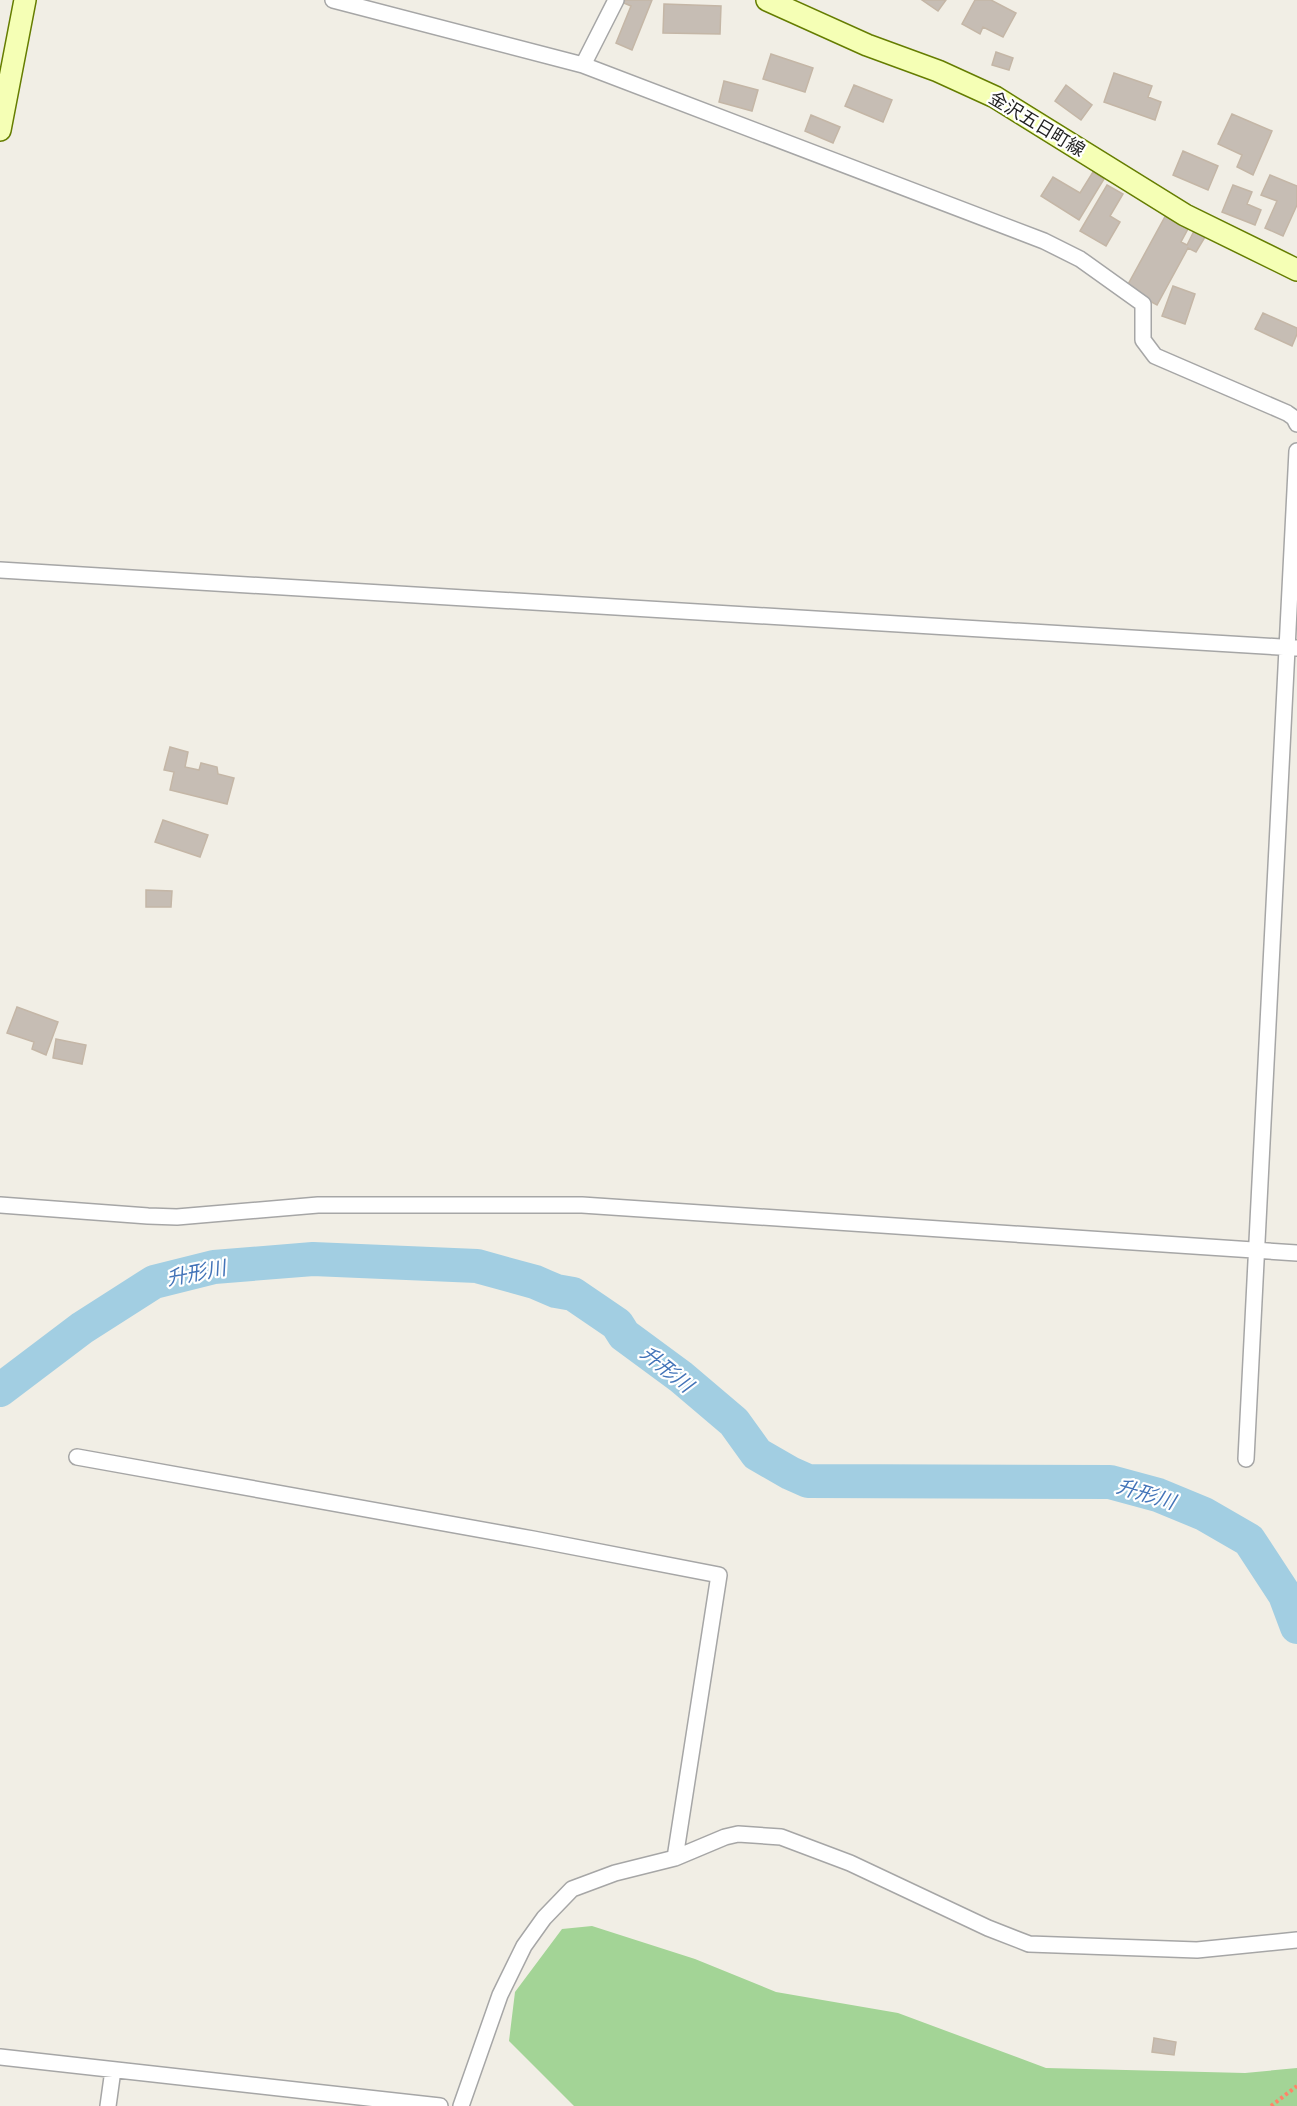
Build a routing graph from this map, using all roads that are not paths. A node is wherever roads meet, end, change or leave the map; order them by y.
1 (25, 0) edge
2 (333, 0) edge
3 (616, 0) edge
4 (767, 0) edge
5 (583, 65) junction
6 (0, 130) edge
7 (1297, 270) edge
8 (1297, 424) edge
9 (1297, 451) edge
10 (0, 570) edge
11 (1292, 648) edge
12 (0, 1205) edge
13 (1257, 1250) junction
14 (1297, 1253) edge
15 (77, 1457) dead end
16 (1246, 1459) dead end
17 (675, 1858) junction
18 (1297, 1940) edge
19 (0, 2057) edge
20 (112, 2070) junction
21 (108, 2106) edge
22 (440, 2106) edge
23 (461, 2106) edge

1 - 6 main road
2 - 5 street
3 - 5 street
4 - 7 main road, 金沢五日町線
5 - 8 street
9 - 11 street
10 - 11 street
11 - 13 street
12 - 13 street
13 - 14 street
13 - 16 street
15 - 17 street
17 - 18 street
17 - 23 street
19 - 20 street
20 - 21 street
20 - 22 street

